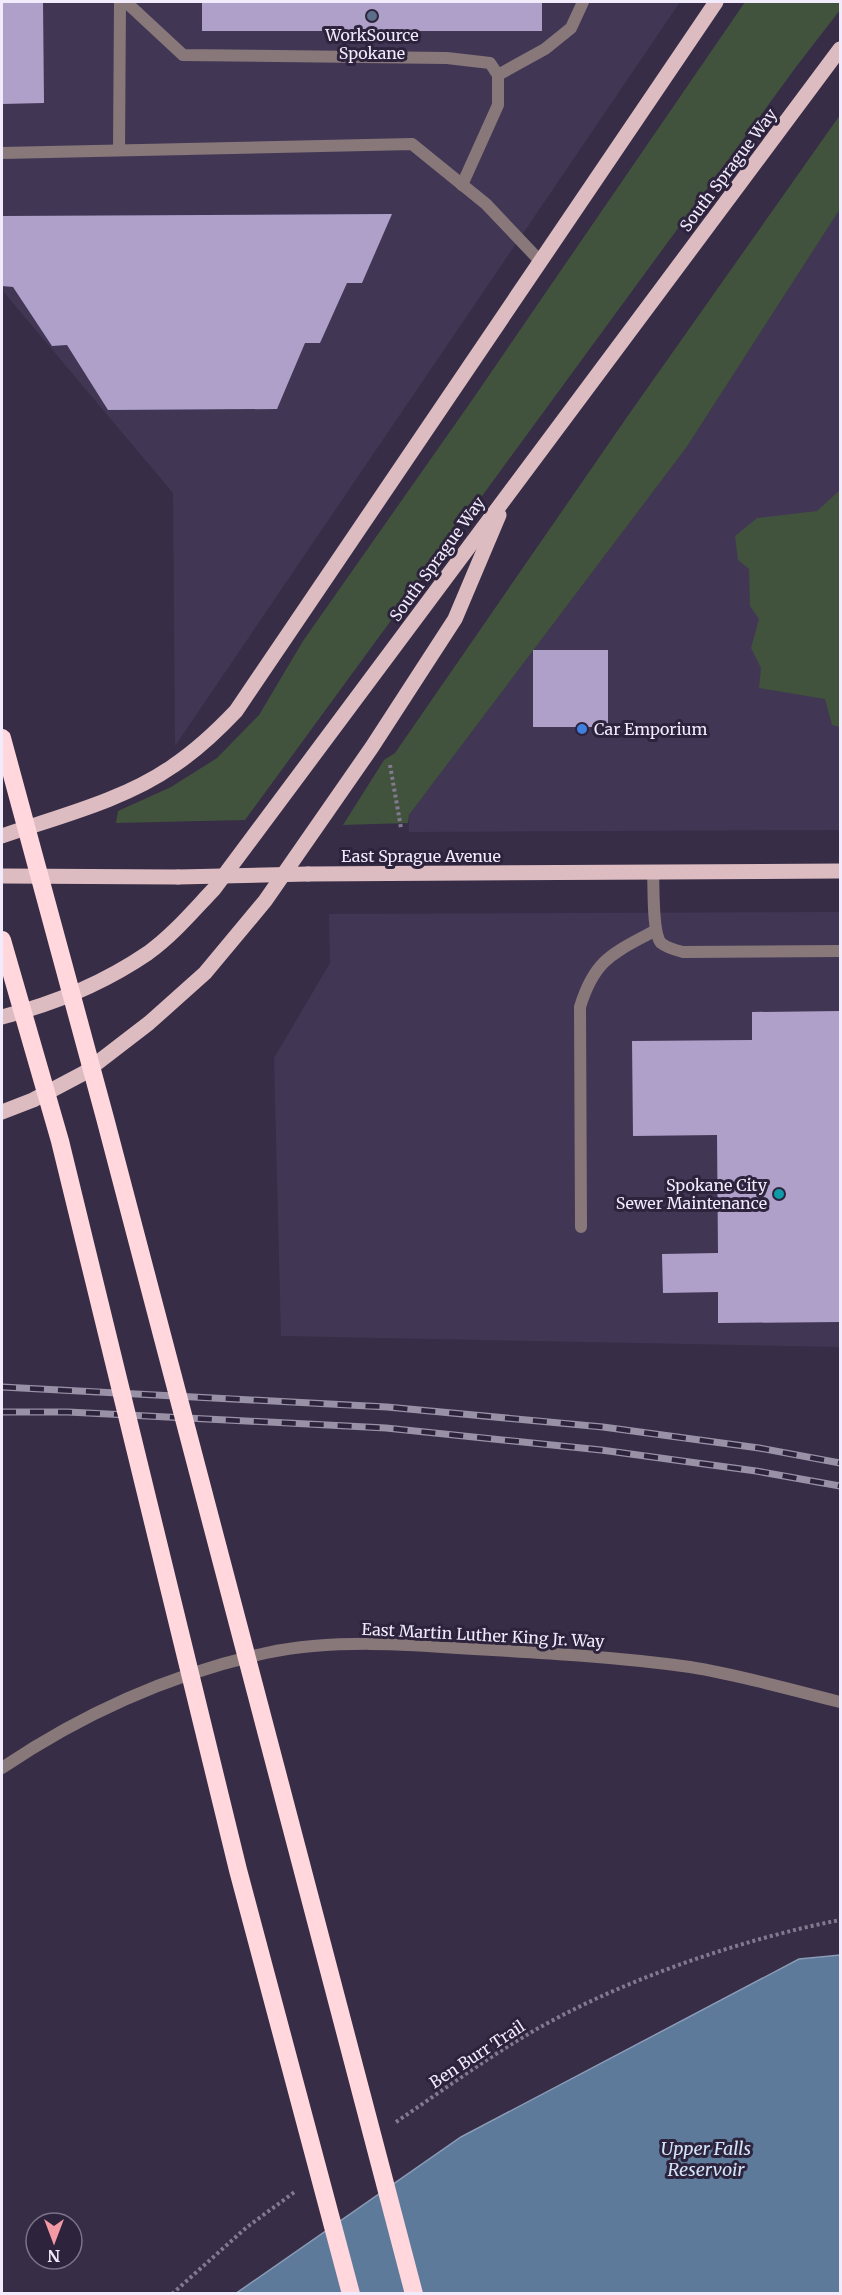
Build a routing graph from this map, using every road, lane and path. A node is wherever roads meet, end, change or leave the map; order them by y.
1 (120, 2) edge
2 (126, 2) edge
3 (583, 2) edge
4 (716, 2) edge
5 (840, 49) edge
6 (498, 75) junction
7 (119, 150) junction
8 (2, 153) edge
9 (462, 185) junction
10 (541, 262) junction
11 (508, 493) junction
12 (2, 738) edge
13 (388, 755) dead end
14 (401, 828) dead end
15 (2, 836) edge
16 (840, 870) edge
17 (653, 872) junction
18 (2, 876) edge
19 (656, 930) junction
20 (2, 940) edge
21 (840, 951) edge
22 (2, 1017) edge
23 (2, 1112) edge
24 (580, 1227) dead end
25 (840, 1702) edge
26 (2, 1768) edge
27 (840, 1920) edge
28 (393, 2124) dead end
29 (300, 2187) dead end
30 (172, 2294) edge
31 (351, 2294) edge
32 (414, 2294) edge

1 - 7 street
2 - 6 street
3 - 6 street
4 - 10 main road
5 - 11 main road, South Sprague Way
6 - 9 street
7 - 8 street
7 - 9 street
9 - 10 street
10 - 15 main road
11 - 22 main road, South Sprague Way
11 - 23 main road
12 - 32 highway, bridge
13 - 14 path
16 - 17 main road, East Sprague Avenue
17 - 18 main road, East Sprague Avenue, bridge
17 - 19 street
19 - 21 street
19 - 24 street
20 - 31 highway, bridge
25 - 26 street, East Martin Luther King Jr. Way
27 - 28 path, Ben Burr Trail
29 - 30 path

